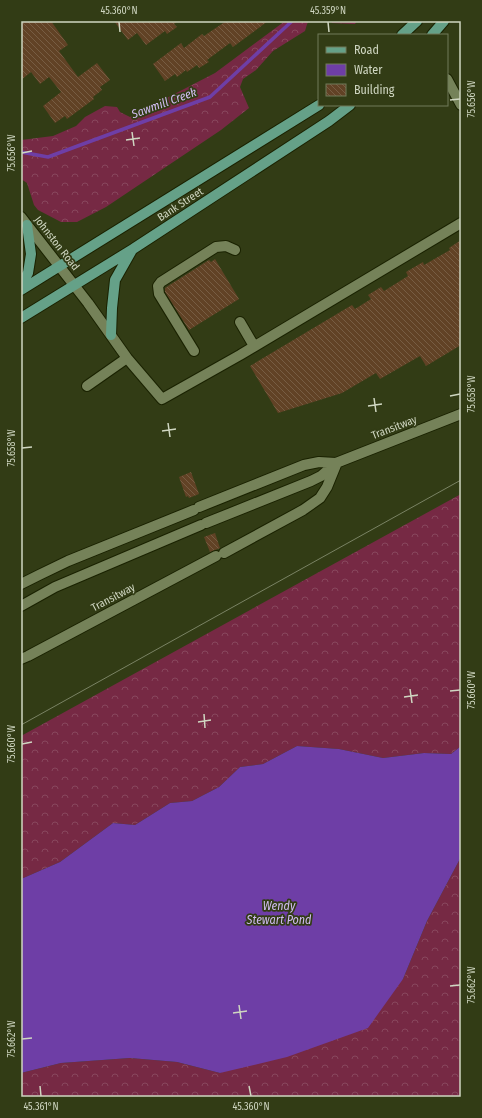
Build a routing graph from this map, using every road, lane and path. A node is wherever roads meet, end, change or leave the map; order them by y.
1 (417, 21) edge
2 (444, 21) edge
3 (403, 34) edge
4 (433, 34) edge
5 (449, 87) edge
6 (461, 105) edge
7 (318, 106) edge
8 (349, 106) edge
9 (461, 223) edge
10 (23, 224) edge
11 (133, 249) junction
12 (236, 250) dead end
13 (59, 266) junction
14 (21, 284) edge
15 (74, 285) junction
16 (21, 290) edge
17 (21, 318) edge
18 (240, 322) dead end
19 (111, 335) junction
20 (254, 346) junction
21 (194, 351) dead end
22 (127, 358) junction
23 (87, 386) dead end
24 (461, 414) edge
25 (336, 463) junction
26 (21, 584) edge
27 (21, 606) edge
28 (21, 659) edge

1 - 3 main road
2 - 4 main road
5 - 6 street
7 - 13 main road, Bank Street
8 - 11 main road, Bank Street
9 - 20 street
10 - 13 street, Johnston Road
10 - 14 main road
11 - 15 main road, Bank Street
11 - 19 main road
12 - 21 street
13 - 15 street, Johnston Road
13 - 16 main road, Bank Street
15 - 17 main road, Bank Street
15 - 19 street, Johnston Road
18 - 20 street
19 - 22 street, Johnston Road
20 - 22 street, Johnston Road
22 - 23 street
24 - 25 street, Transitway
25 - 26 street, Transitway
25 - 27 street, Transitway
25 - 28 street, Transitway

